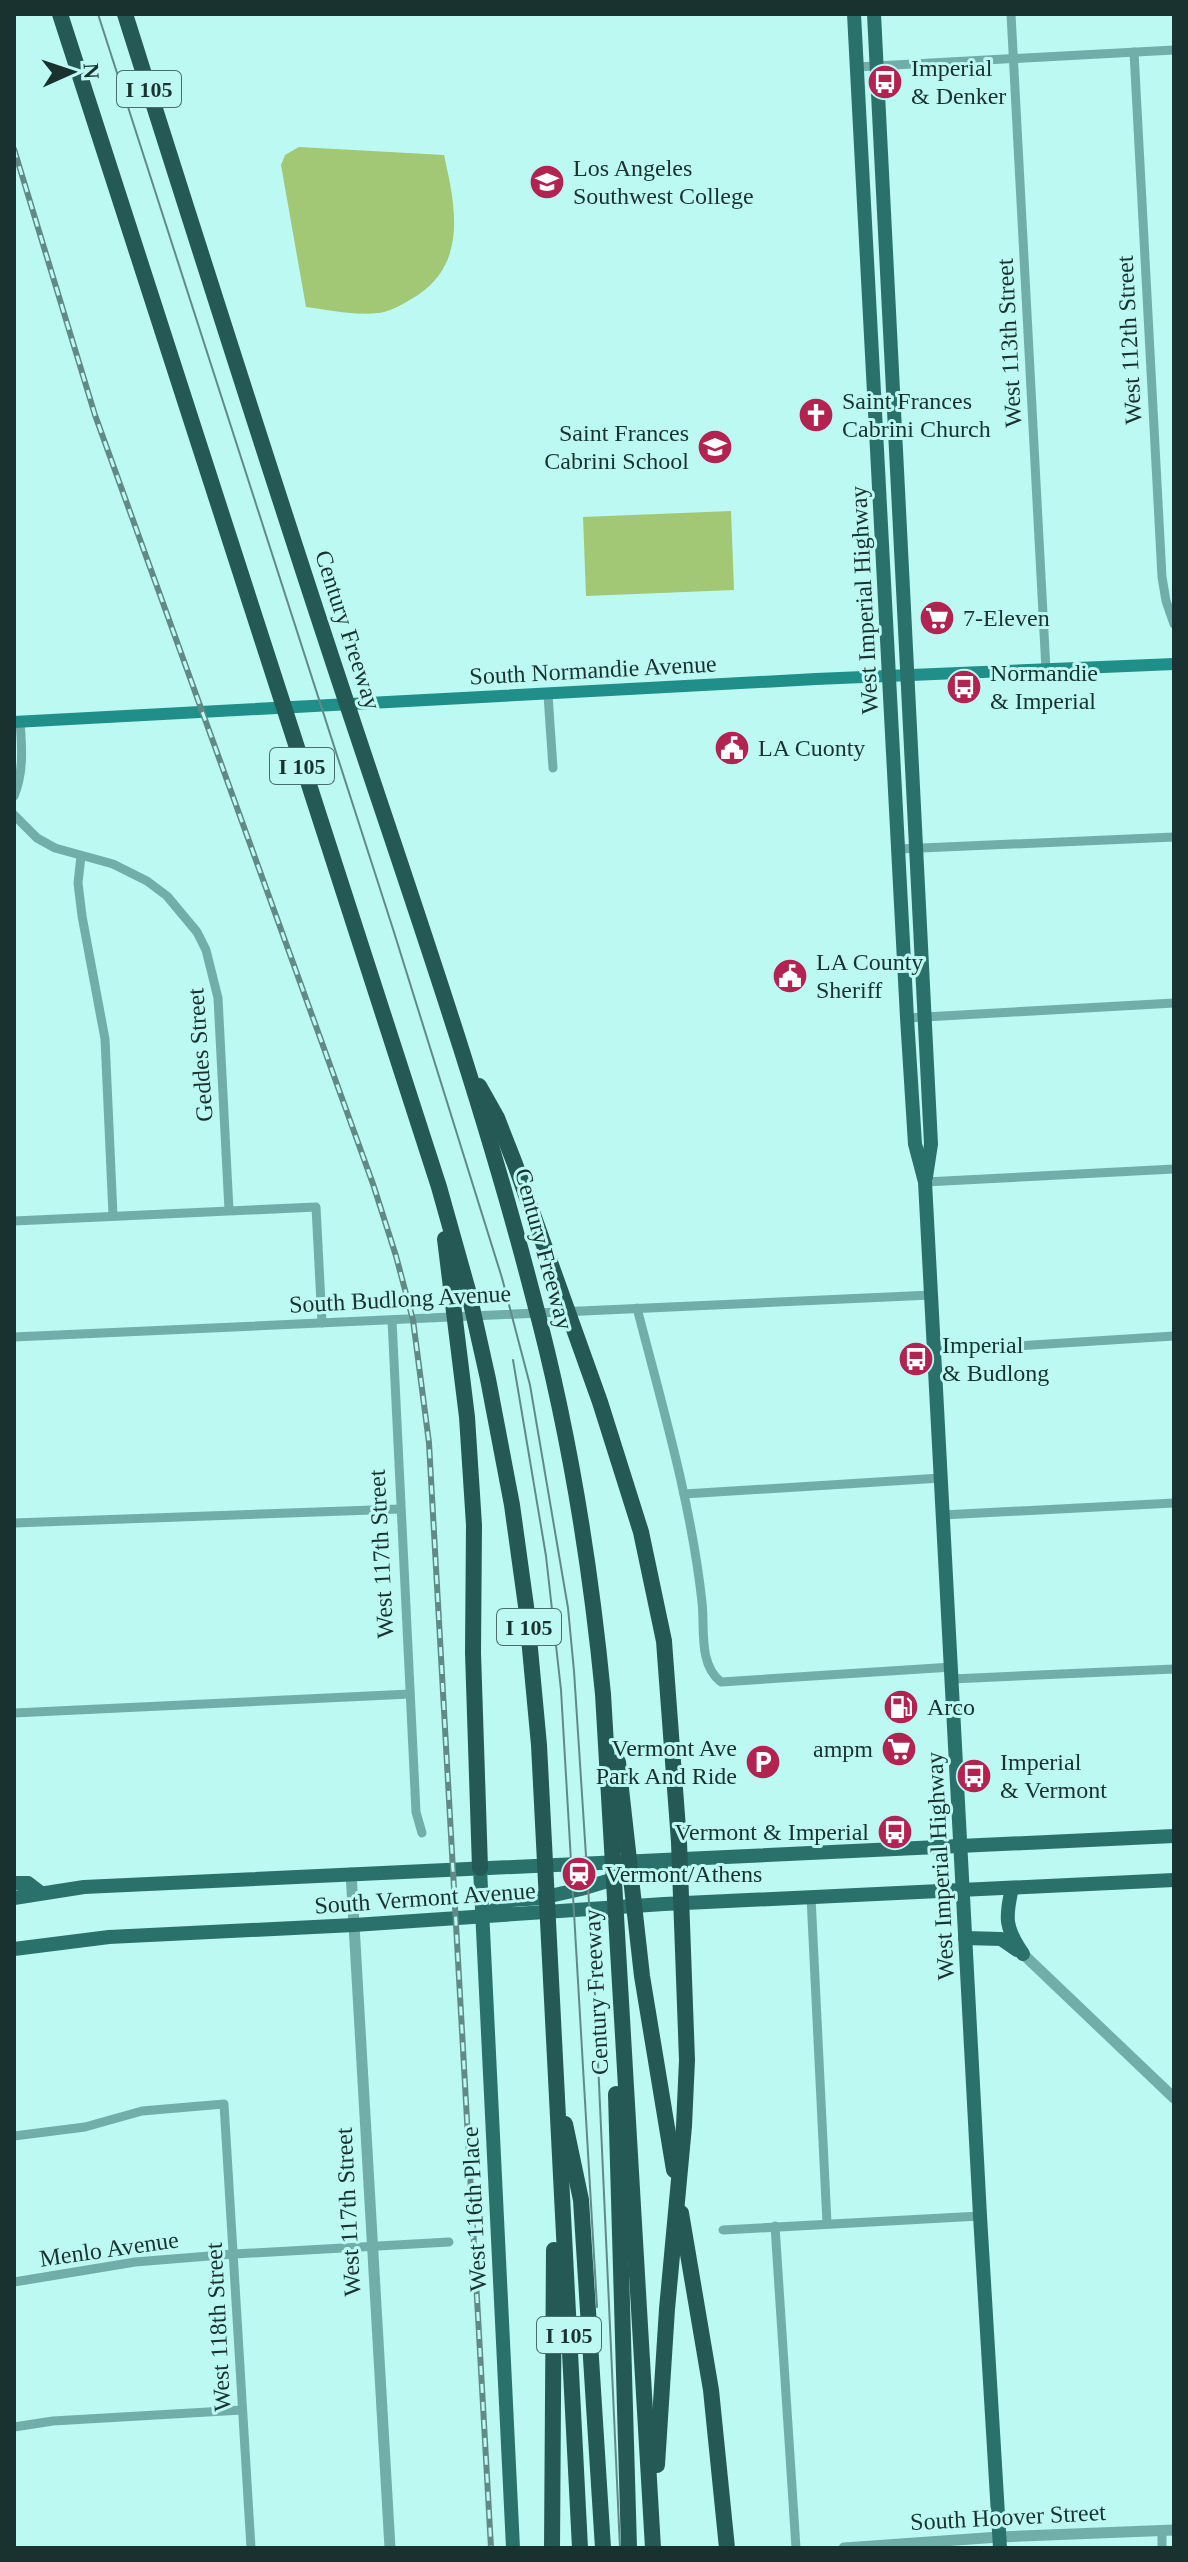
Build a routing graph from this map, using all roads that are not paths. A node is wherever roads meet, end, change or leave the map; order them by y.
1 (60, 14) edge
2 (125, 14) edge
3 (854, 14) edge
4 (874, 14) edge
5 (1011, 14) edge
6 (1174, 50) edge
7 (1134, 52) junction
8 (1013, 58) junction
9 (876, 64) junction
10 (857, 67) junction
11 (1174, 624) edge
12 (1174, 664) edge
13 (1046, 670) junction
14 (891, 676) junction
15 (909, 676) junction
16 (548, 695) junction
17 (17, 721) edge
18 (553, 768) dead end
19 (14, 796) edge
20 (14, 815) edge
21 (1174, 837) edge
22 (918, 848) junction
23 (899, 849) junction
24 (81, 856) junction
25 (1174, 1003) edge
26 (925, 1016) junction
27 (907, 1018) junction
28 (909, 1045) junction
29 (463, 1056) junction
30 (931, 1144) junction
31 (1174, 1169) edge
32 (925, 1182) junction
33 (439, 1187) junction
34 (229, 1210) junction
35 (113, 1215) junction
36 (14, 1221) edge
37 (931, 1295) junction
38 (637, 1308) junction
39 (392, 1320) junction
40 (322, 1323) junction
41 (1174, 1336) edge
42 (14, 1337) edge
43 (935, 1351) junction
44 (941, 1478) junction
45 (684, 1494) junction
46 (1174, 1503) edge
47 (400, 1509) junction
48 (943, 1515) junction
49 (14, 1523) edge
50 (588, 1563) junction
51 (1174, 1669) edge
52 (952, 1673) junction
53 (410, 1694) junction
54 (14, 1713) edge
55 (422, 1833) dead end
56 (1174, 1836) edge
57 (961, 1847) junction
58 (679, 1858) junction
59 (660, 1864) junction
60 (480, 1868) junction
61 (351, 1873) junction
62 (1174, 1880) edge
63 (14, 1883) edge
64 (1012, 1888) junction
65 (963, 1889) junction
66 (41, 1893) junction
67 (811, 1897) junction
68 (14, 1898) edge
69 (672, 1904) junction
70 (506, 1909) junction
71 (481, 1917) junction
72 (616, 1919) junction
73 (354, 1925) junction
74 (965, 1938) junction
75 (14, 1949) edge
76 (1023, 1954) junction
77 (555, 2075) junction
78 (1174, 2098) edge
79 (14, 2136) edge
80 (558, 2153) junction
81 (980, 2216) junction
82 (827, 2223) junction
83 (775, 2226) junction
84 (723, 2230) dead end
85 (449, 2242) dead end
86 (371, 2248) junction
87 (234, 2254) junction
88 (14, 2282) edge
89 (242, 2410) junction
90 (14, 2427) edge
91 (651, 2510) junction
92 (1168, 2530) edge
93 (552, 2540) edge
94 (1000, 2542) edge
95 (251, 2548) edge
96 (390, 2548) edge
97 (513, 2548) edge
98 (580, 2548) edge
99 (603, 2548) edge
100 (629, 2548) edge
101 (653, 2548) edge
102 (727, 2548) edge
103 (796, 2548) edge
104 (844, 2548) edge
105 (1162, 2548) edge

1 - 33 highway, Century Freeway / I 105
2 - 29 highway, Century Freeway / I 105
3 - 10 main road, West Imperial Highway
4 - 9 main road, West Imperial Highway
5 - 8 street, West 113th Street
6 - 7 street
7 - 8 street
7 - 11 street, West 112th Street
8 - 9 street
8 - 13 street, West 113th Street
9 - 10 street
9 - 15 main road, West Imperial Highway
10 - 14 main road, West Imperial Highway
12 - 13 main road, South Normandie Avenue
13 - 15 main road, South Normandie Avenue
14 - 15 main road, South Normandie Avenue
14 - 16 main road, South Normandie Avenue
14 - 23 main road, West Imperial Highway
15 - 22 main road, West Imperial Highway
16 - 17 main road, South Normandie Avenue
16 - 18 street
17 - 19 street
20 - 24 street, Geddes Street
21 - 22 street
22 - 23 street
22 - 26 main road, West Imperial Highway
23 - 27 main road, West Imperial Highway
24 - 34 street, Geddes Street
24 - 35 street
25 - 26 street
26 - 27 street
26 - 30 main road, West Imperial Highway
27 - 28 main road, West Imperial Highway
28 - 30 main road
28 - 32 main road, West Imperial Highway
29 - 50 highway, Century Freeway / I 105
29 - 58 highway
30 - 32 main road, West Imperial Highway
31 - 32 street
32 - 37 main road, West Imperial Highway
33 - 60 highway
33 - 77 highway, Century Freeway / I 105
34 - 35 street
34 - 40 street
35 - 36 street
37 - 38 street, South Budlong Avenue
37 - 43 main road, West Imperial Highway
38 - 39 street, South Budlong Avenue
38 - 45 street
39 - 40 street, South Budlong Avenue
39 - 47 street, West 117th Street
40 - 42 street, South Budlong Avenue
41 - 43 street
43 - 44 main road, West Imperial Highway
44 - 45 street
44 - 48 main road, West Imperial Highway
45 - 52 street
46 - 48 street
47 - 49 street
47 - 53 street, West 117th Street
48 - 52 main road, West Imperial Highway
50 - 72 highway, Century Freeway / I 105
50 - 102 highway
51 - 52 street
52 - 57 main road, West Imperial Highway
53 - 54 street
53 - 55 street, West 117th Street
56 - 57 main road, South Vermont Avenue
57 - 58 main road, South Vermont Avenue
57 - 65 main road, West Imperial Highway
58 - 59 main road, South Vermont Avenue
58 - 69 highway
59 - 60 main road, South Vermont Avenue
59 - 70 main road
60 - 61 main road, South Vermont Avenue
60 - 71 main road, West 116th Place
61 - 66 main road, South Vermont Avenue
61 - 73 street, West 117th Street
62 - 64 main road, South Vermont Avenue
63 - 66 main road
64 - 65 main road, South Vermont Avenue
64 - 76 main road
65 - 67 main road, South Vermont Avenue
65 - 74 main road, West Imperial Highway
66 - 68 main road, South Vermont Avenue
67 - 69 main road, South Vermont Avenue
67 - 82 street
69 - 70 main road, South Vermont Avenue
69 - 91 highway
70 - 71 main road, South Vermont Avenue
71 - 73 main road, South Vermont Avenue
71 - 97 main road, West 116th Place
72 - 91 highway, Century Freeway / I 105
72 - 100 highway
73 - 75 main road, South Vermont Avenue
73 - 86 street, West 117th Street
74 - 76 main road
74 - 81 main road, West Imperial Highway
76 - 78 street
77 - 80 highway, Century Freeway / I 105
77 - 99 highway
79 - 87 street, West 118th Street
80 - 93 highway
80 - 98 highway, Century Freeway / I 105
81 - 82 street
81 - 94 main road, West Imperial Highway
82 - 83 street
83 - 84 street
83 - 103 street
85 - 86 street, Menlo Avenue
86 - 87 street, Menlo Avenue
86 - 96 street, West 117th Street
87 - 88 street, Menlo Avenue
87 - 89 street, West 118th Street
89 - 90 street
89 - 95 street, West 118th Street
91 - 101 highway, Century Freeway / I 105
92 - 94 street, South Hoover Street
92 - 105 street
94 - 104 street, South Hoover Street

